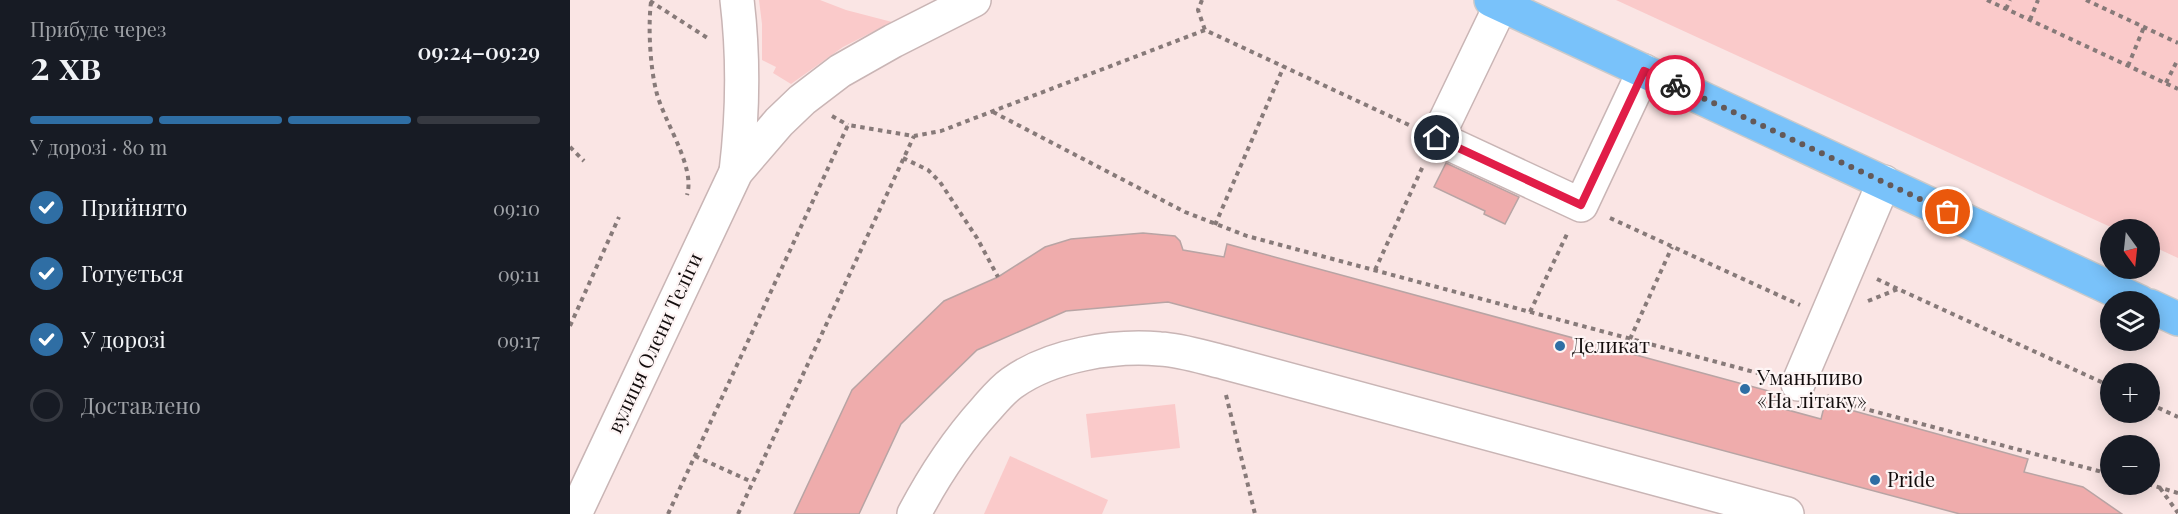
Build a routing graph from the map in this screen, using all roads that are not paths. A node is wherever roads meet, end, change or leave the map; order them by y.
1 (737, 0) edge
2 (974, 0) edge
3 (1496, 2) edge
4 (1644, 71) junction
5 (736, 172) junction
6 (1884, 182) junction
7 (2117, 291) edge
8 (2160, 311) edge
9 (2178, 319) edge
10 (1798, 384) road end
11 (575, 514) edge
12 (914, 514) edge
13 (1787, 514) edge

1 - 5 street, вулиця Олени Теліги
2 - 5 street, вулиця Олени Теліги
3 - 4 main road
3 - 4 street
4 - 6 main road
5 - 11 street, вулиця Олени Теліги
6 - 7 main road
6 - 10 street
8 - 9 main road
12 - 13 street

